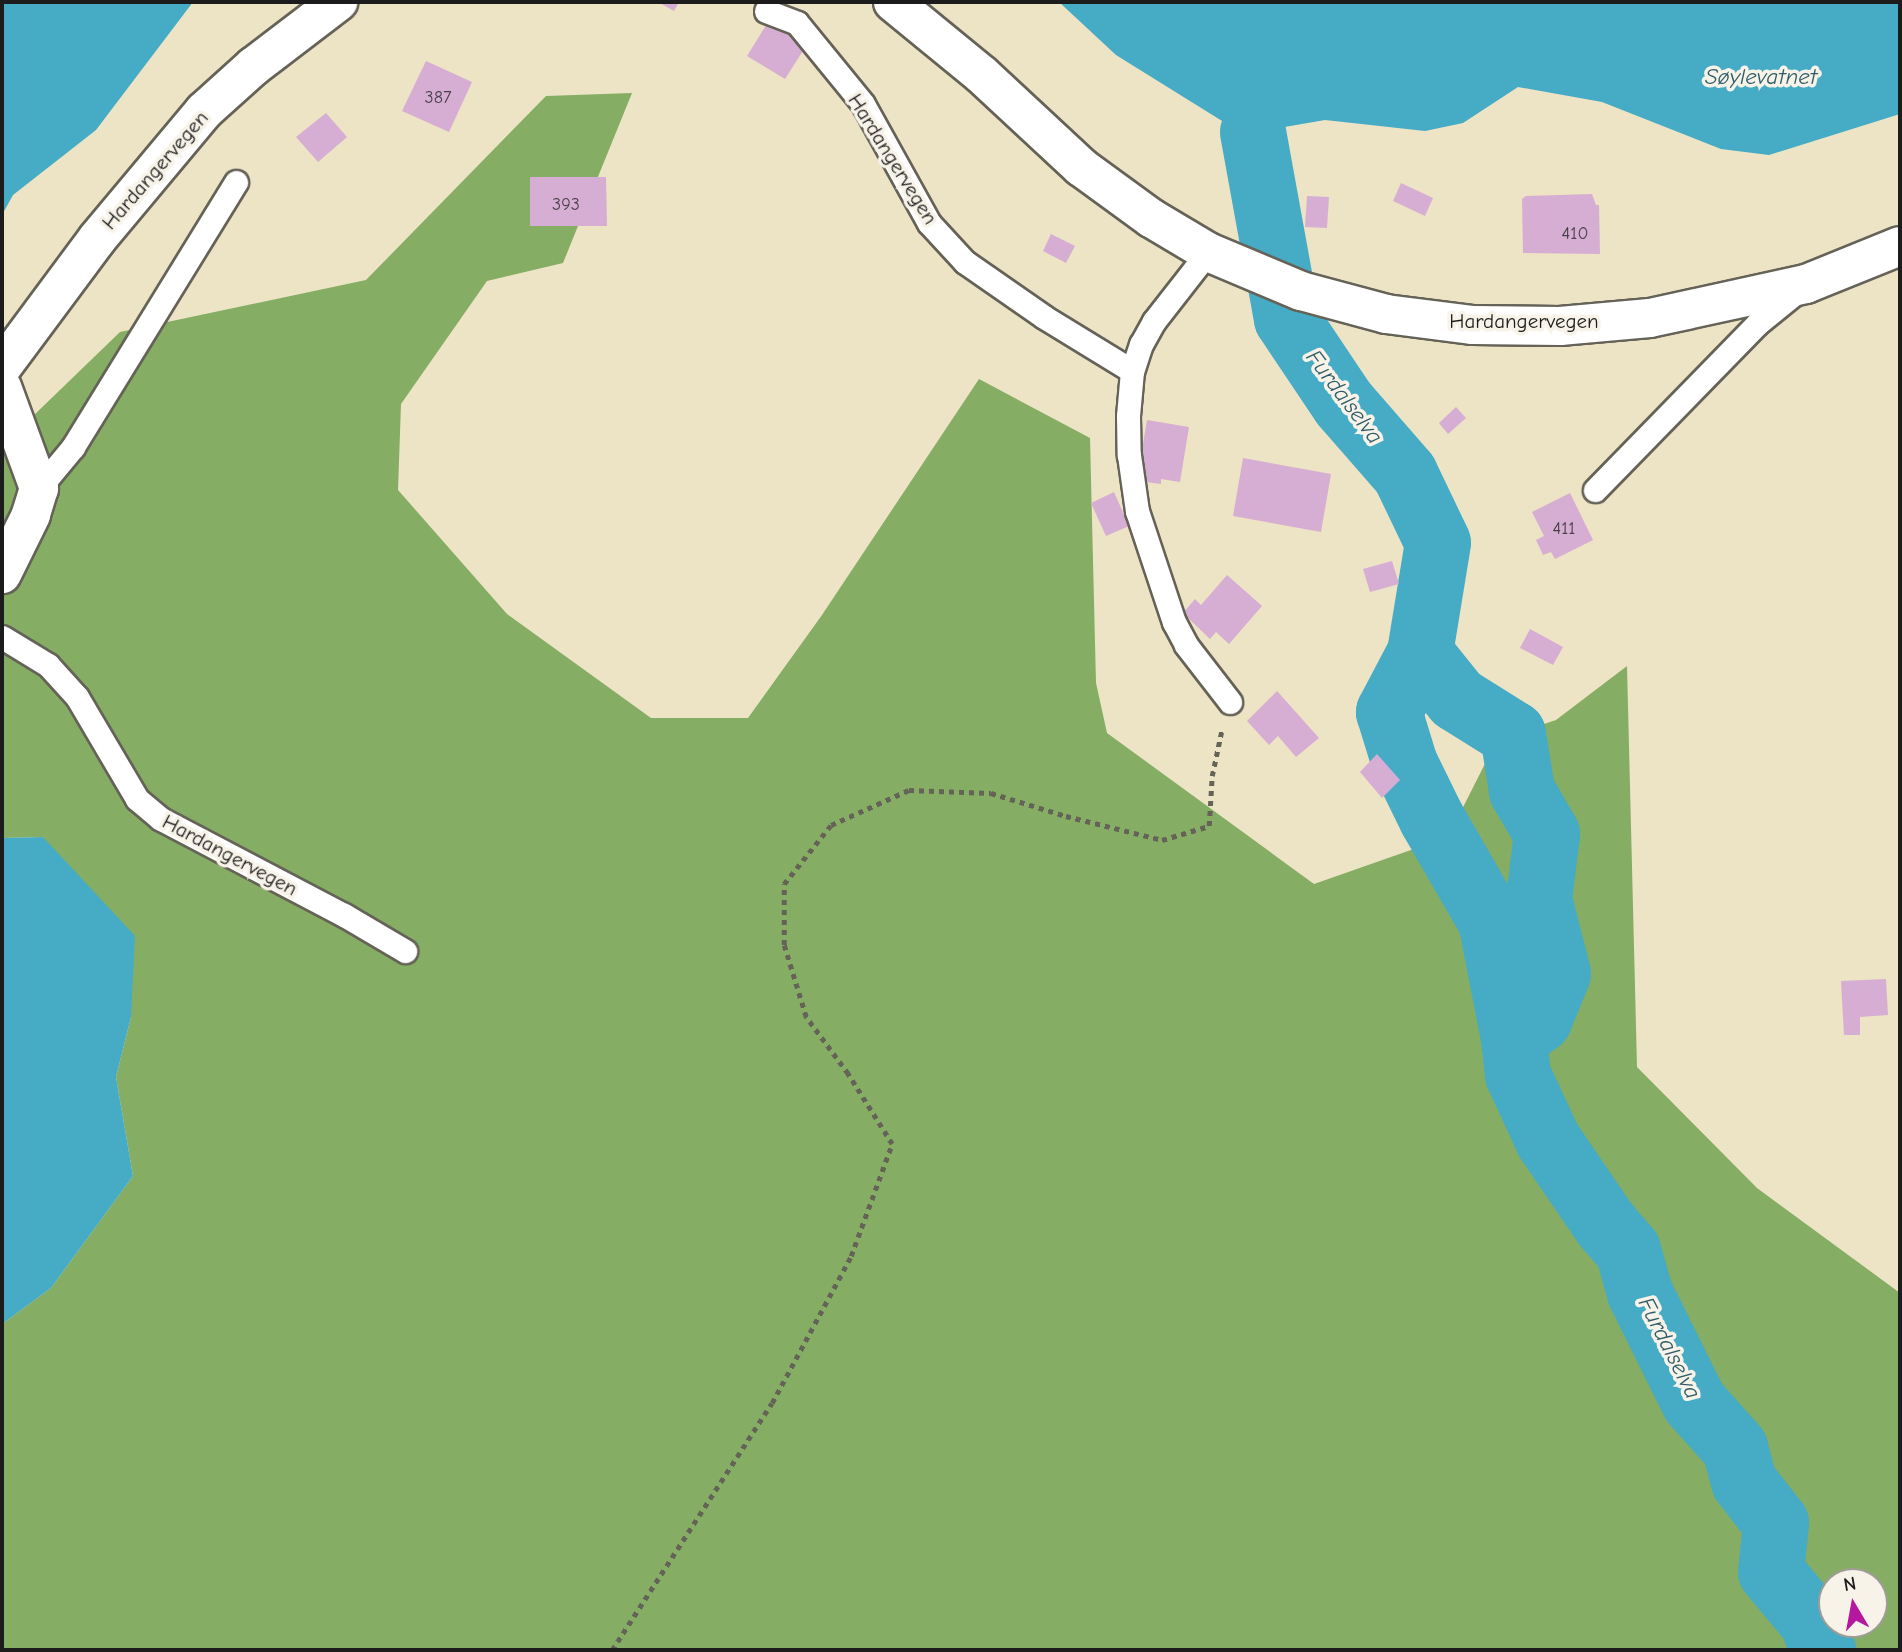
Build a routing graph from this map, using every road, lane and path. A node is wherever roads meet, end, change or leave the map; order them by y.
1 (338, 2) edge
2 (893, 2) edge
3 (766, 11) dead end
4 (236, 182) dead end
5 (1900, 246) edge
6 (1208, 251) junction
7 (1806, 284) junction
8 (2, 367) edge
9 (1132, 371) junction
10 (2, 387) edge
11 (39, 488) junction
12 (1595, 490) dead end
13 (2, 574) edge
14 (2, 637) edge
15 (1230, 702) joint
16 (404, 951) dead end
17 (612, 1650) edge

1 - 8 main road, Hardangervegen
2 - 6 main road, Hardangervegen
3 - 9 lane, Hardangervegen
4 - 11 lane
5 - 7 main road, Hardangervegen
6 - 7 main road, Hardangervegen
6 - 9 lane
7 - 12 lane, Hardangervegen
9 - 15 lane
10 - 11 main road
11 - 13 main road
14 - 16 lane, Hardangervegen
15 - 17 path

